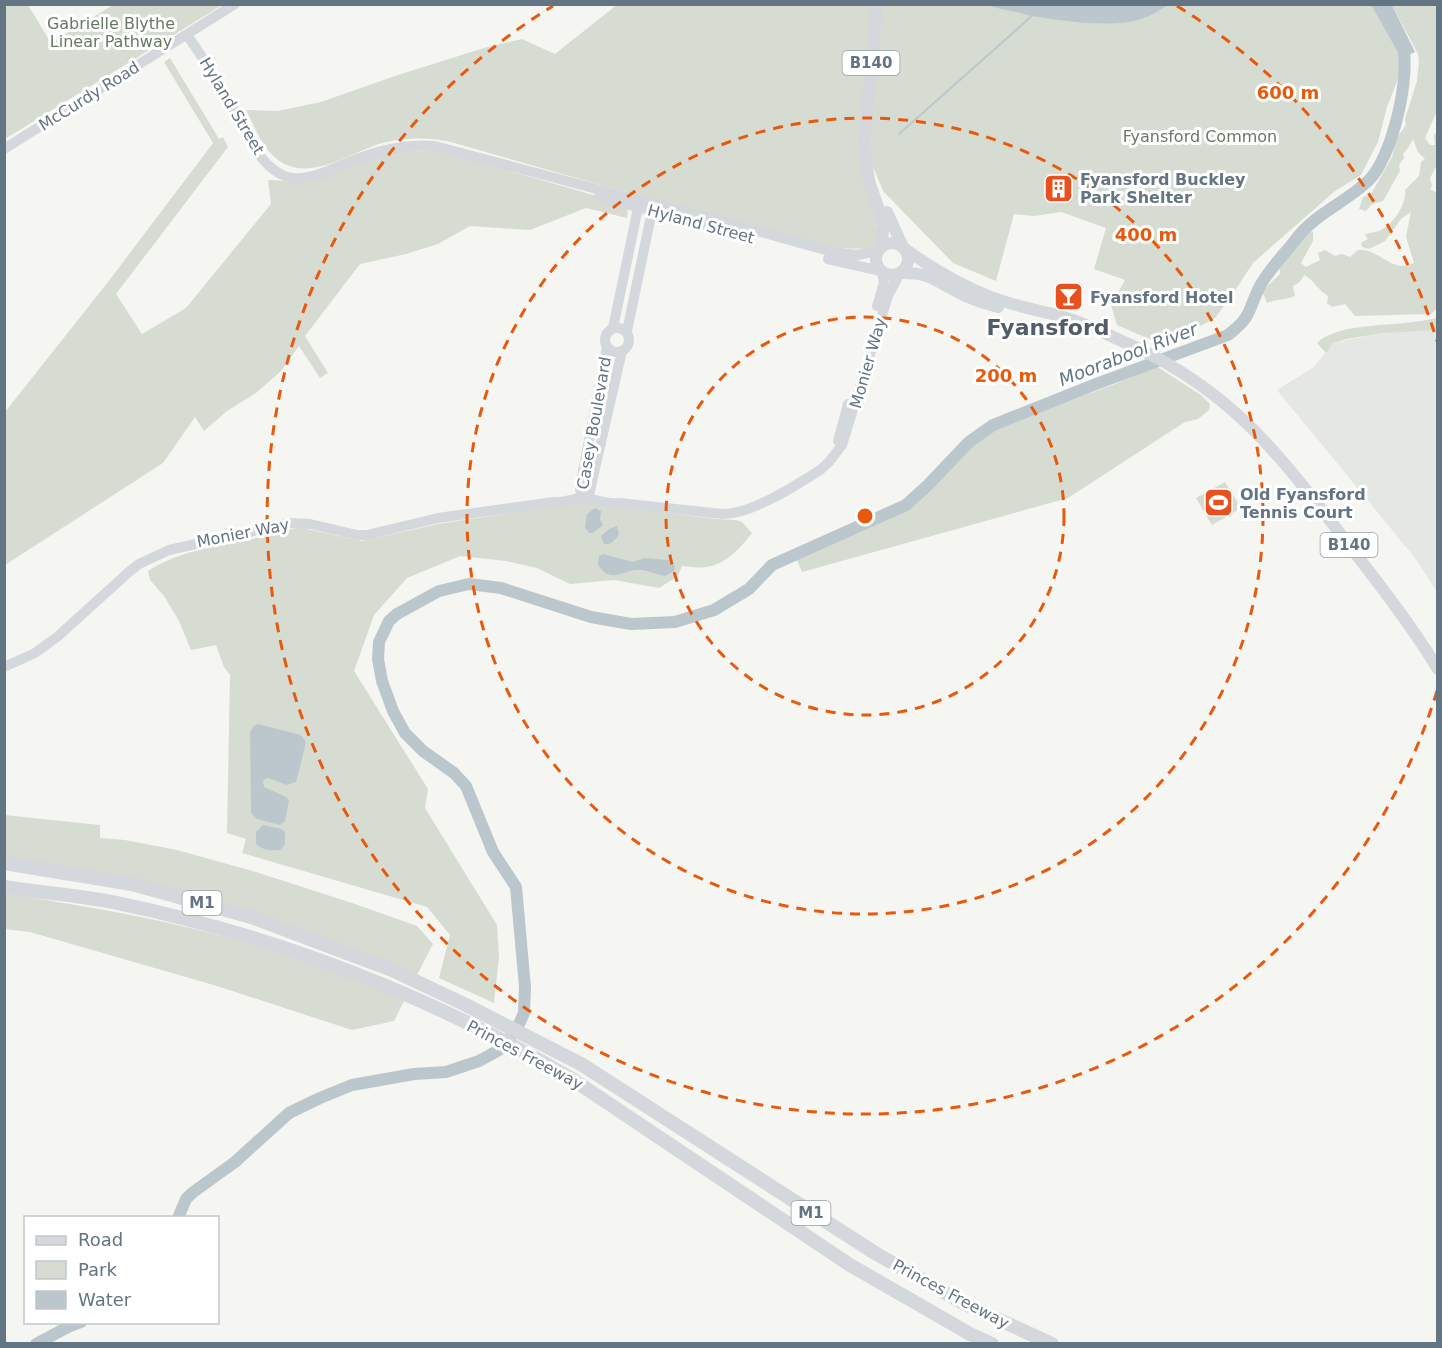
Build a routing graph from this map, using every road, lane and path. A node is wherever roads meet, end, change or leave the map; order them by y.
1 (235, 4) edge
2 (877, 4) edge
3 (187, 35) junction
4 (4, 149) edge
5 (867, 163) junction
6 (523, 170) junction
7 (646, 207) junction
8 (881, 248) junction
9 (903, 248) junction
10 (881, 271) junction
11 (901, 273) junction
12 (993, 302) junction
13 (613, 328) junction
14 (627, 331) junction
15 (608, 347) junction
16 (622, 351) junction
17 (860, 377) junction
18 (585, 495) junction
19 (4, 667) edge
20 (1437, 669) edge
21 (4, 863) edge
22 (4, 887) edge
23 (993, 1344) edge
24 (1052, 1344) edge

1 - 3 street, McCurdy Road
2 - 5 main road, B140
3 - 4 street, McCurdy Road
3 - 6 street, Hyland Street
5 - 8 main road, B140
5 - 9 main road, B140
6 - 7 street, Hyland Street
6 - 7 street, Hyland Street
7 - 8 street, Hyland Street
7 - 10 street, Hyland Street
7 - 13 street
7 - 14 street
8 - 9 main road
8 - 10 main road, B140
9 - 11 main road
9 - 12 main road, B140
10 - 11 main road, B140
10 - 17 street, Monier Way
11 - 12 main road, B140
11 - 17 street, Monier Way
12 - 20 main road, B140
13 - 14 street
13 - 15 street
14 - 16 street
15 - 16 street
15 - 18 street, Casey Boulevard
16 - 18 street, Casey Boulevard
17 - 18 street, Monier Way
18 - 19 street, Monier Way
21 - 24 highway, Princes Freeway / M1
22 - 23 highway, Princes Freeway / M1

